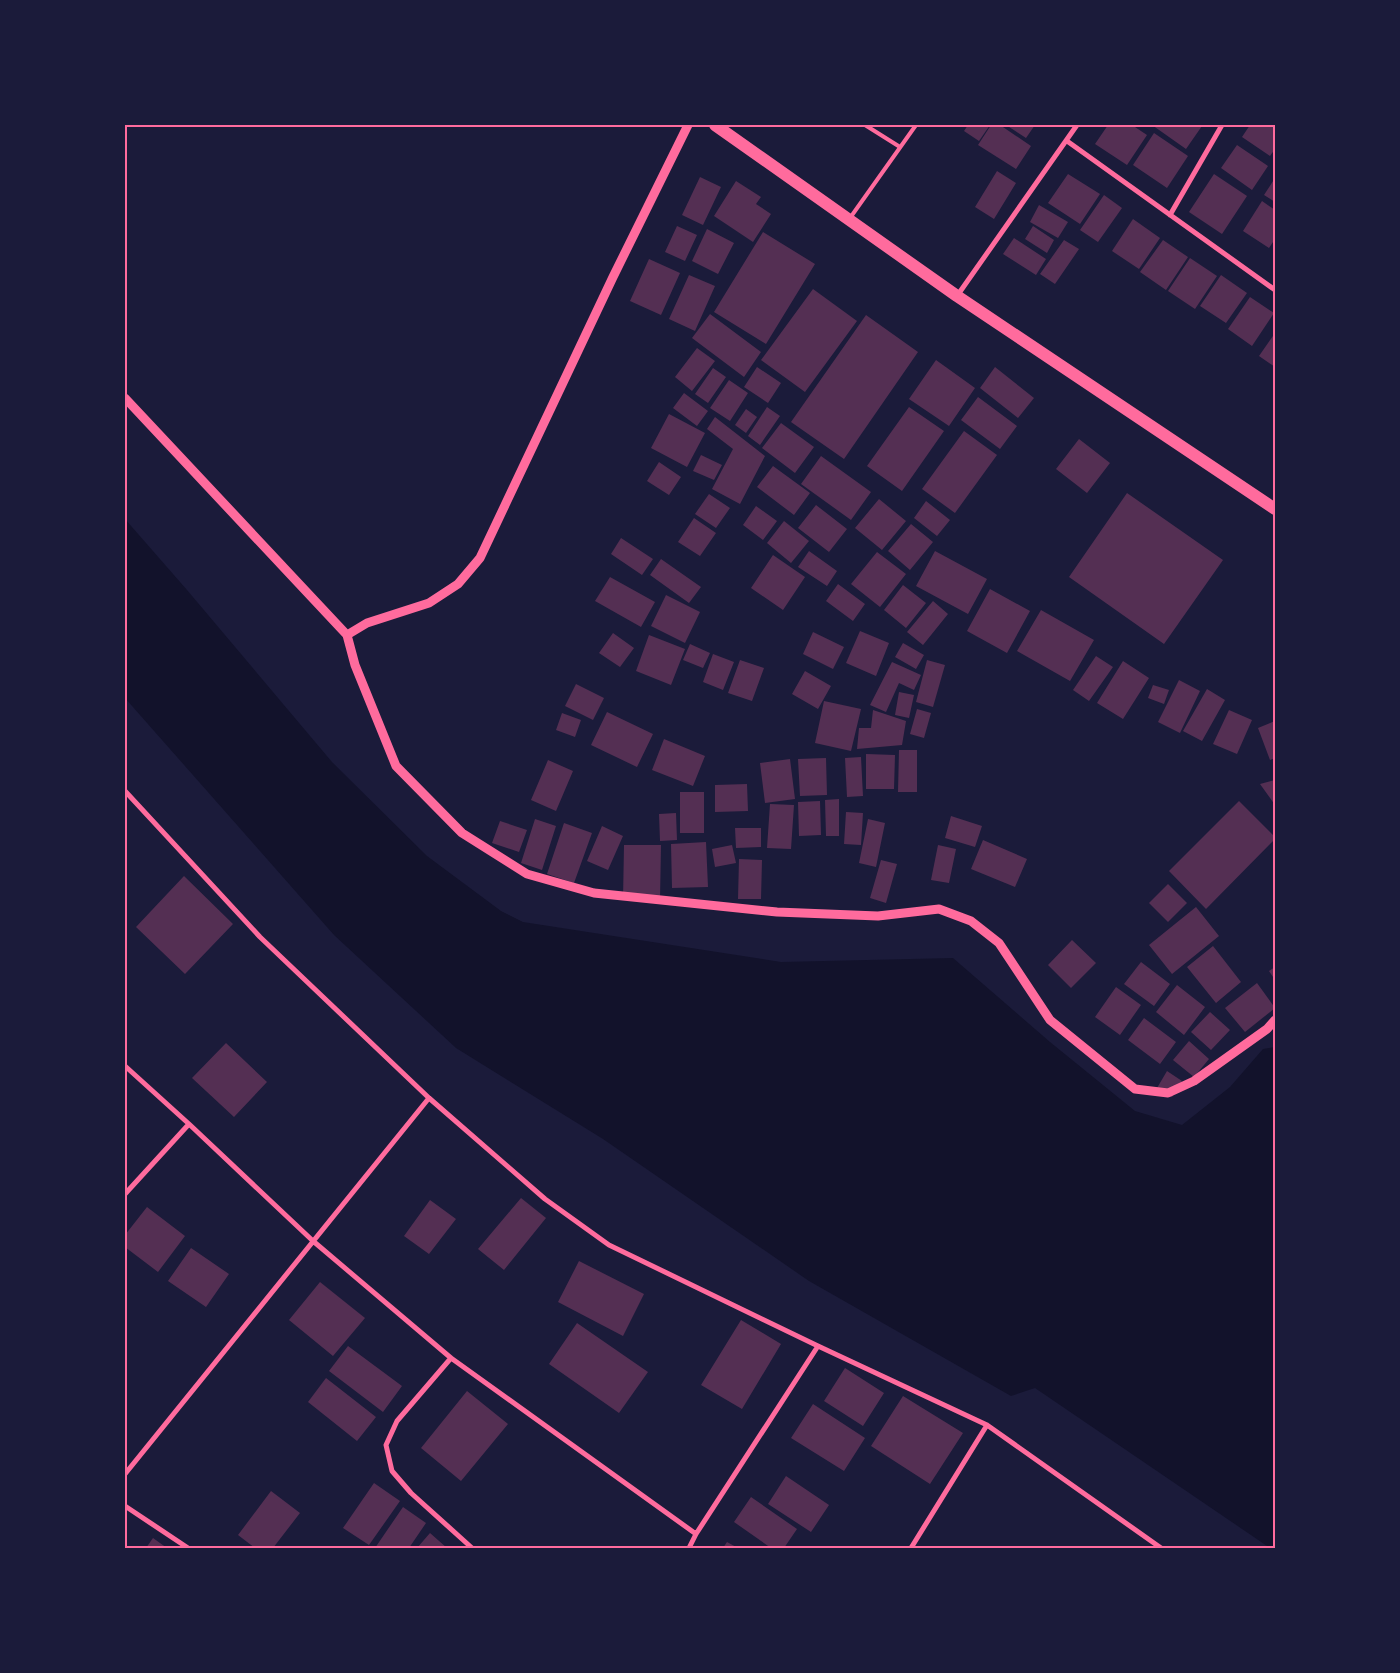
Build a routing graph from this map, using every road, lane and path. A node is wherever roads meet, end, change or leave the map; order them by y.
1 (688, 125) edge
2 (715, 125) edge
3 (865, 125) edge
4 (916, 125) edge
5 (1077, 125) edge
6 (1222, 125) edge
7 (1067, 141) junction
8 (900, 147) junction
9 (1170, 215) junction
10 (849, 220) junction
11 (1275, 280) edge
12 (1273, 289) edge
13 (957, 296) junction
14 (125, 398) edge
15 (1275, 509) edge
16 (347, 635) junction
17 (125, 791) edge
18 (1275, 1020) edge
19 (125, 1066) edge
20 (429, 1098) junction
21 (189, 1124) junction
22 (125, 1194) edge
23 (313, 1241) junction
24 (818, 1346) junction
25 (451, 1358) junction
26 (988, 1425) junction
27 (125, 1474) edge
28 (125, 1506) edge
29 (696, 1534) junction
30 (188, 1548) edge
31 (472, 1548) edge
32 (689, 1548) edge
33 (911, 1548) edge
34 (1161, 1548) edge

1 - 16 street
2 - 10 main road
3 - 8 lane
4 - 8 lane
5 - 7 street
6 - 9 street
7 - 9 street
7 - 13 street
8 - 10 lane
9 - 12 street
10 - 13 main road
11 - 12 street
13 - 15 main road
14 - 16 street
16 - 18 street
17 - 20 street
19 - 21 street
20 - 23 street
20 - 24 street
21 - 22 street
21 - 23 street
23 - 25 street
23 - 27 street
24 - 26 street
24 - 29 street
25 - 29 street
25 - 31 street
26 - 33 street
26 - 34 street
28 - 30 street
29 - 32 street

